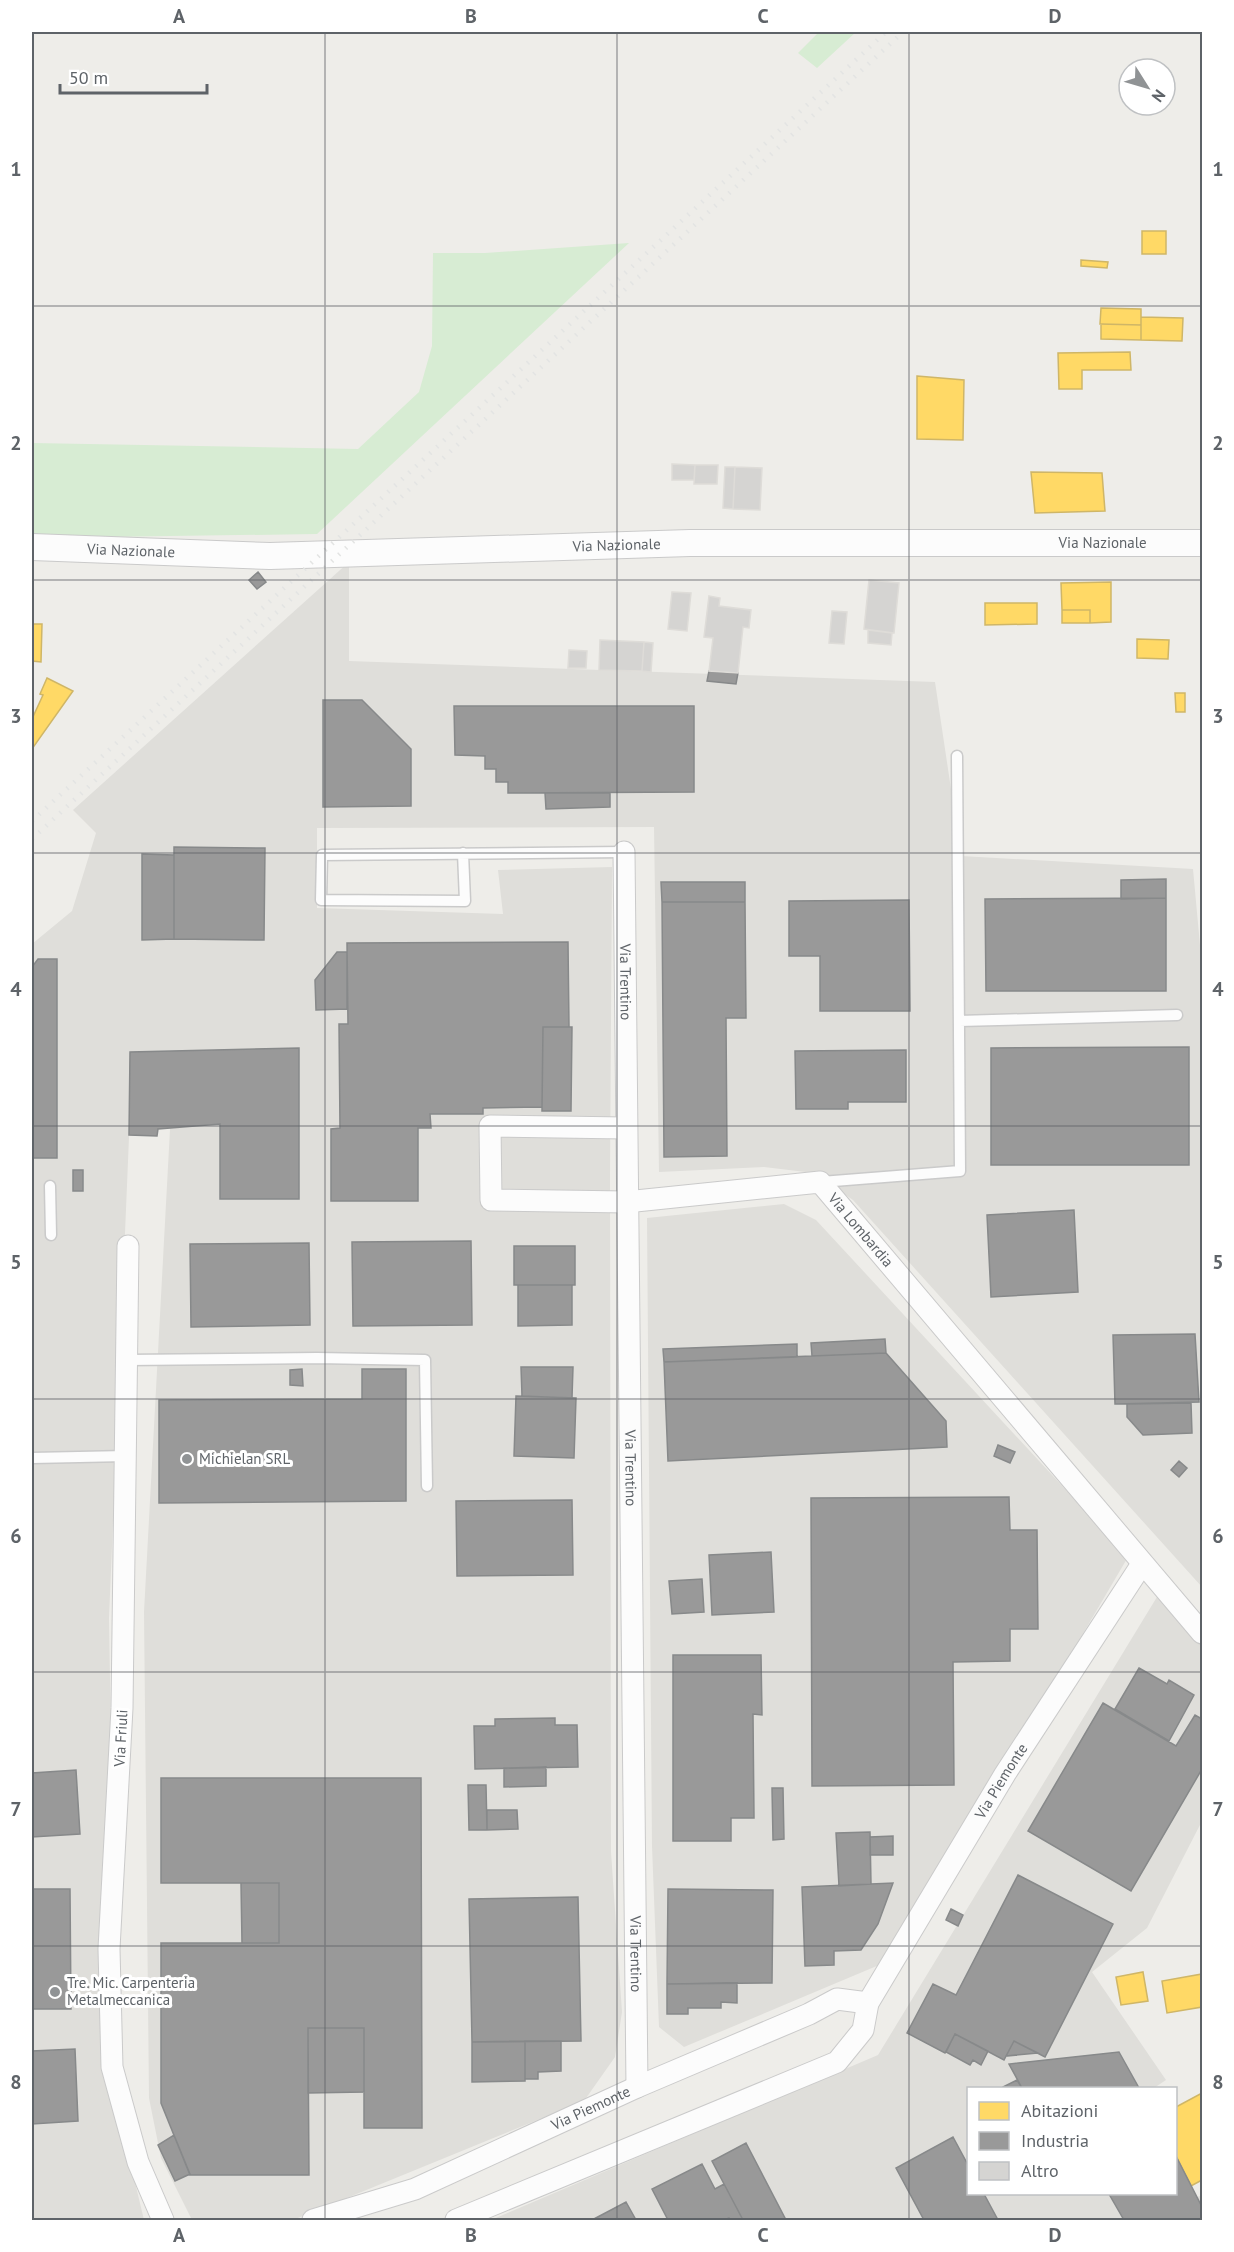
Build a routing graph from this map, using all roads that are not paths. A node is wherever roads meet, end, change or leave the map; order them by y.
1 (1203, 543) edge
2 (32, 547) edge
3 (957, 756) dead end
4 (624, 852) joint
5 (464, 853) junction
6 (1177, 1015) dead end
7 (959, 1021) junction
8 (625, 1128) junction
9 (820, 1182) junction
10 (51, 1186) dead end
11 (626, 1202) junction
12 (51, 1235) dead end
13 (128, 1246) dead end
14 (127, 1360) junction
15 (126, 1456) junction
16 (32, 1458) edge
17 (427, 1486) dead end
18 (1142, 1564) junction
19 (1203, 1633) edge
20 (868, 2003) junction
21 (637, 2087) junction
22 (163, 2220) edge
23 (313, 2220) edge
24 (456, 2220) edge

1 - 2 street, Via Nazionale
3 - 7 lane
4 - 5 lane
4 - 8 street, Via Trentino
5 - 5 lane
6 - 7 lane
7 - 9 lane
8 - 11 street, Via Trentino
8 - 11 street, Via Lombardia
9 - 11 street, Via Lombardia
9 - 18 street, Via Lombardia
10 - 12 lane
11 - 21 street, Via Trentino
13 - 14 street, Via Friuli
14 - 15 street, Via Friuli
14 - 17 lane
15 - 16 lane
15 - 22 street, Via Friuli
18 - 19 street, Via Lombardia
18 - 20 street, Via Piemonte
20 - 21 street, Via Piemonte
20 - 24 street, Via Piemonte
21 - 23 street, Via Piemonte

